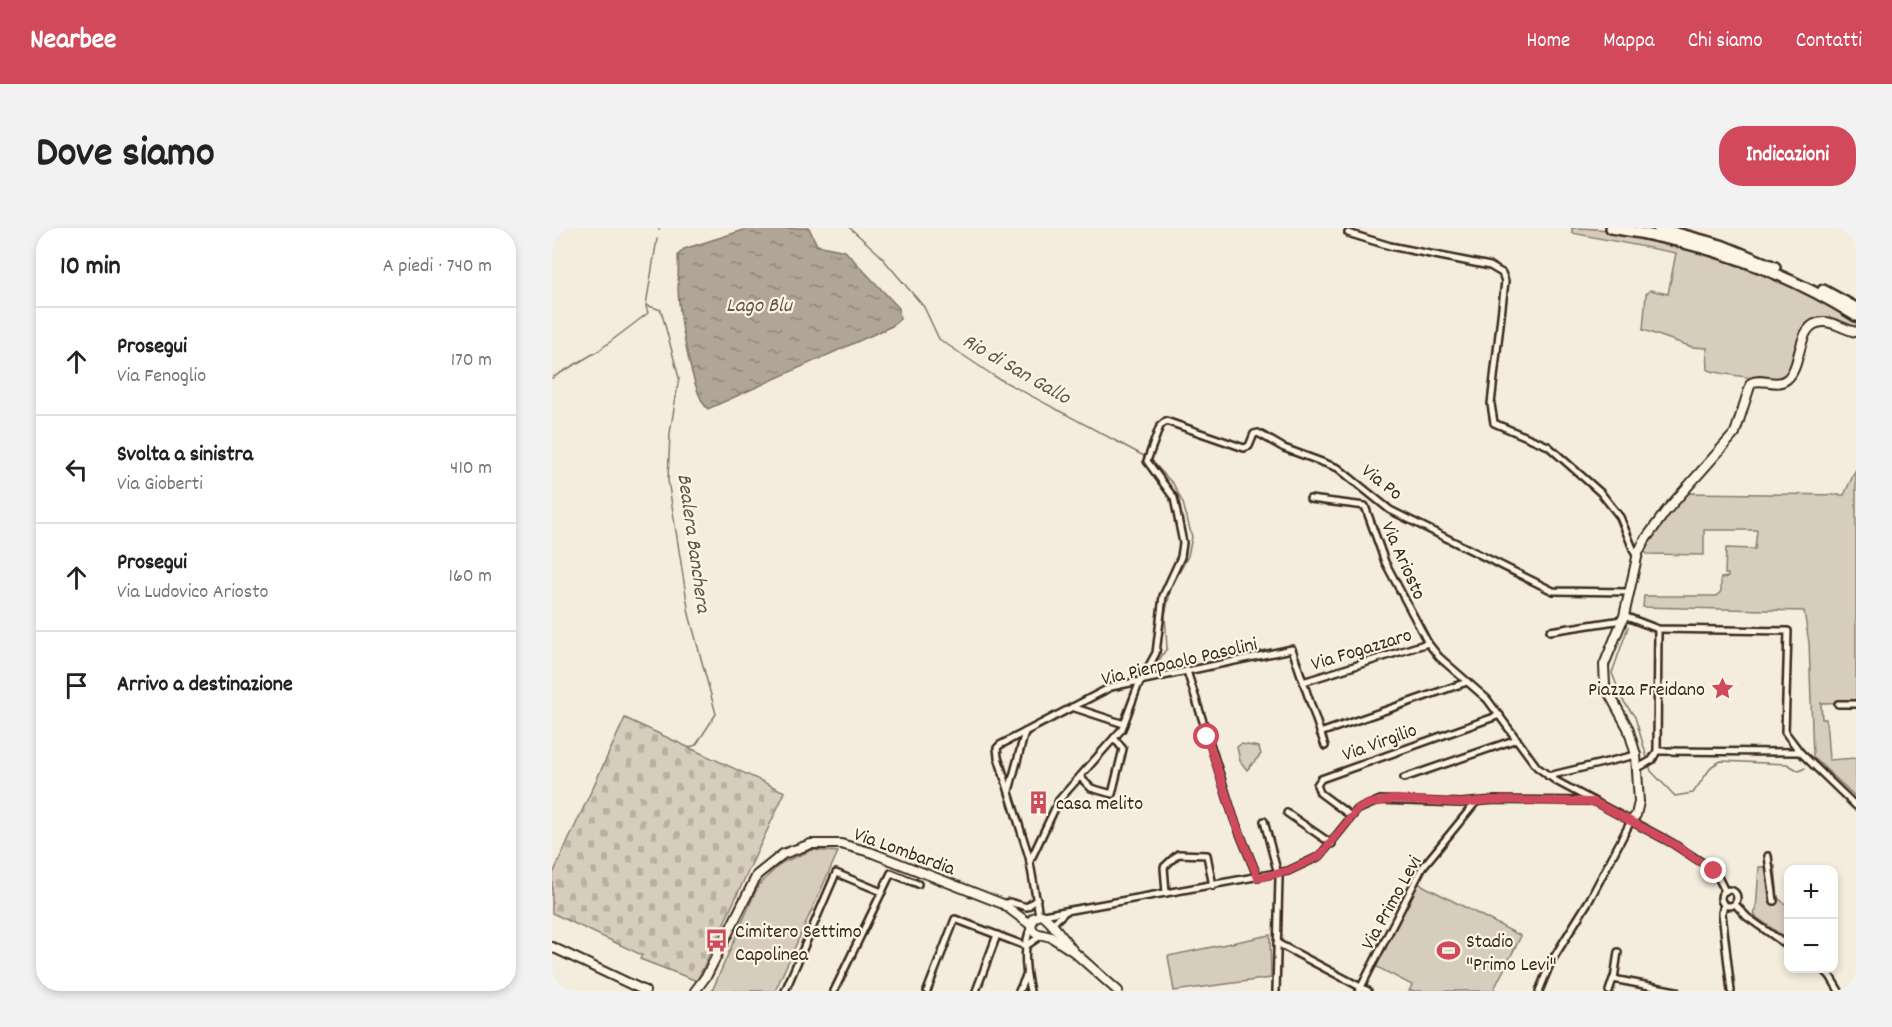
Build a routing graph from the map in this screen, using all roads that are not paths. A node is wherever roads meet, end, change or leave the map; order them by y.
1 (1611, 228) edge
2 (1659, 228) edge
3 (1348, 233) dead end
4 (1855, 311) edge
5 (1856, 332) edge
6 (1310, 499) dead end
7 (1637, 558) junction
8 (1629, 592) junction
9 (1623, 618) junction
10 (1658, 629) junction
11 (1550, 631) dead end
12 (1428, 643) junction
13 (1187, 671) junction
14 (1141, 681) junction
15 (1304, 682) junction
16 (1467, 682) junction
17 (1838, 704) dead end
18 (1856, 704) edge
19 (1072, 707) junction
20 (1500, 715) junction
21 (1124, 724) junction
22 (1025, 732) junction
23 (1320, 733) junction
24 (1114, 738) junction
25 (1517, 739) junction
26 (1325, 746) dead end
27 (1657, 751) junction
28 (1800, 752) junction
29 (1636, 755) junction
30 (1638, 768) junction
31 (1548, 776) junction
32 (1080, 777) junction
33 (1404, 778) dead end
34 (1009, 792) junction
35 (1476, 802) junction
36 (1594, 802) junction
37 (1856, 806) edge
38 (1287, 813) dead end
39 (1352, 816) junction
40 (1264, 821) dead end
41 (1631, 821) junction
42 (1332, 844) junction
43 (1768, 856) dead end
44 (1030, 861) junction
45 (1278, 874) junction
46 (1258, 878) junction
47 (918, 884) dead end
48 (1213, 886) junction
49 (1725, 891) junction
50 (882, 892) junction
51 (1166, 893) junction
52 (1037, 898) junction
53 (1774, 901) dead end
54 (1724, 904) junction
55 (1735, 904) junction
56 (1006, 906) junction
57 (1067, 911) junction
58 (1039, 915) junction
59 (1051, 925) junction
60 (1031, 926) junction
61 (997, 935) junction
62 (1042, 935) junction
63 (1277, 943) junction
64 (1784, 943) edge
65 (1026, 946) junction
66 (552, 947) edge
67 (1074, 952) junction
68 (1618, 952) dead end
69 (1827, 973) edge
70 (707, 975) junction
71 (1026, 975) junction
72 (1614, 979) junction
73 (1360, 989) edge
74 (645, 991) edge
75 (695, 991) edge
76 (704, 991) edge
77 (784, 991) edge
78 (834, 991) edge
79 (927, 991) edge
80 (976, 991) edge
81 (1019, 991) edge
82 (1030, 991) edge
83 (1118, 991) edge
84 (1276, 991) edge
85 (1368, 991) edge
86 (1539, 991) edge
87 (1609, 991) edge
88 (1676, 991) edge
89 (1731, 991) edge
90 (1839, 991) edge

1 - 4 highway
2 - 4 highway
3 - 7 street
5 - 7 main road
6 - 12 street, Via Ariosto
7 - 8 main road
8 - 9 main road
8 - 14 street, Via Po
9 - 10 street
9 - 11 street
9 - 29 main road
10 - 27 street
10 - 28 street
12 - 15 street, Via Fogazzaro
12 - 16 street
13 - 14 street, Via Pierpaolo Pasolini
13 - 15 street, Via Pierpaolo Pasolini
13 - 46 street
14 - 19 street, Via Pierpaolo Pasolini
14 - 21 street
15 - 23 street, Via Pierpaolo Pasolini
16 - 20 street
16 - 23 street
17 - 18 street
19 - 21 street
19 - 22 street, Via Pierpaolo Pasolini
20 - 25 street
20 - 39 street, Via Virgilio
21 - 24 street
22 - 34 street
22 - 34 street, Via Pierpaolo Pasolini
23 - 26 street, Via Pierpaolo Pasolini
24 - 32 street
24 - 32 street
25 - 31 street
25 - 33 street
27 - 28 street
27 - 30 street
28 - 37 street
29 - 30 main road
29 - 31 street
30 - 41 main road
31 - 36 street
32 - 44 street
34 - 44 street
35 - 36 street
35 - 39 street
35 - 73 street, Via Primo Levi
36 - 41 street
38 - 42 street
39 - 42 street
40 - 45 street
41 - 49 street
41 - 86 street
42 - 45 street
43 - 53 street
44 - 52 street
45 - 46 street
45 - 63 street
46 - 48 street
47 - 50 street
48 - 51 street
48 - 51 street
49 - 54 street
49 - 55 street
50 - 77 street
50 - 78 street
51 - 57 street
52 - 56 street
52 - 58 street
54 - 55 street
54 - 89 street
55 - 64 street
56 - 58 main road, Via Lombardia
56 - 60 main road, Via Lombardia
56 - 70 main road, Via Lombardia
57 - 58 street
57 - 59 street
58 - 59 main road
58 - 60 main road
59 - 62 main road
59 - 67 main road
60 - 62 main road
60 - 65 street
61 - 65 street
61 - 79 street
61 - 80 street
62 - 65 street
62 - 67 main road
63 - 73 street
63 - 84 street
65 - 71 street
66 - 74 main road
67 - 83 main road
68 - 72 street
69 - 90 street
70 - 75 main road
70 - 76 main road
71 - 81 street
71 - 82 street
72 - 87 street
72 - 88 street
73 - 85 street

